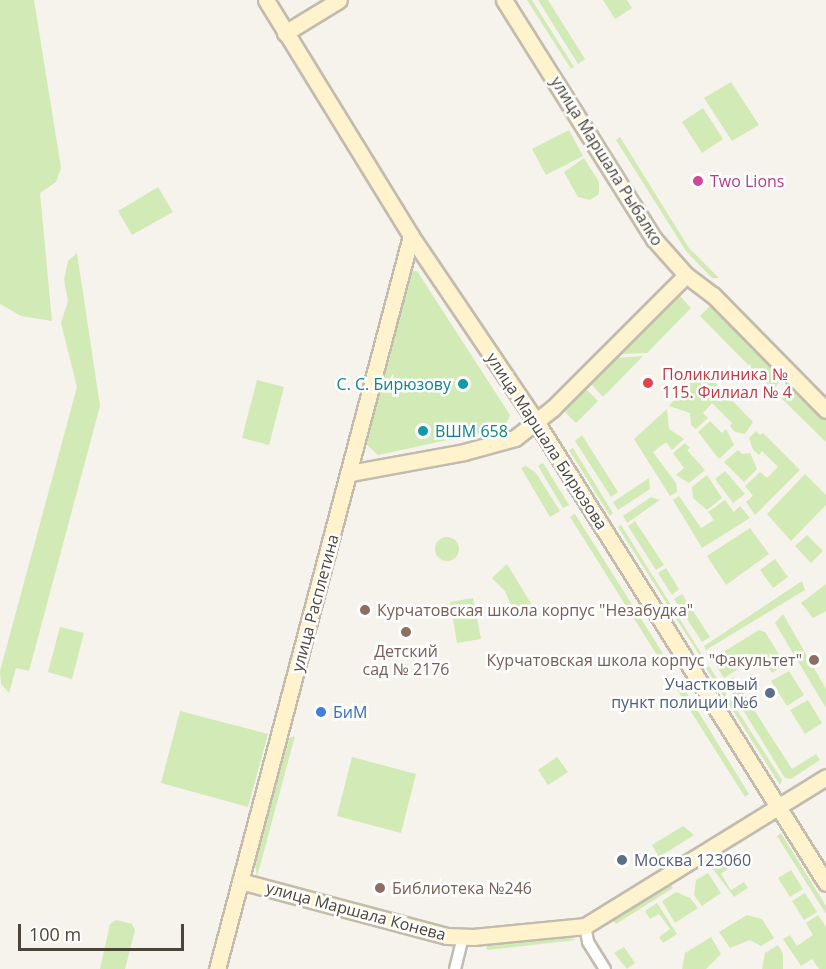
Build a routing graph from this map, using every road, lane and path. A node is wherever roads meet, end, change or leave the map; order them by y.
1 (266, 0) edge
2 (339, 0) edge
3 (504, 0) edge
4 (285, 33) junction
5 (411, 236) junction
6 (686, 275) junction
7 (826, 410) edge
8 (537, 423) junction
9 (350, 473) junction
10 (826, 777) edge
11 (779, 808) junction
12 (240, 881) junction
13 (826, 883) edge
14 (585, 926) junction
15 (463, 937) junction
16 (217, 969) edge
17 (454, 969) edge
18 (605, 969) edge

1 - 4 street, улица Маршала Бирюзова
2 - 4 street
3 - 6 street, улица Маршала Рыбалко
4 - 5 street, улица Маршала Бирюзова
5 - 8 street, улица Маршала Бирюзова
5 - 9 street, улица Расплетина
6 - 7 street, улица Маршала Рыбалко
6 - 8 street
8 - 9 street
8 - 11 street, улица Маршала Бирюзова
9 - 12 street, улица Расплетина
10 - 11 street, улица Маршала Конева
11 - 13 street, улица Маршала Бирюзова
11 - 14 street, улица Маршала Конева
12 - 15 street, улица Маршала Конева
12 - 16 street, улица Расплетина
14 - 15 street, улица Маршала Конева
14 - 18 street
15 - 17 street

